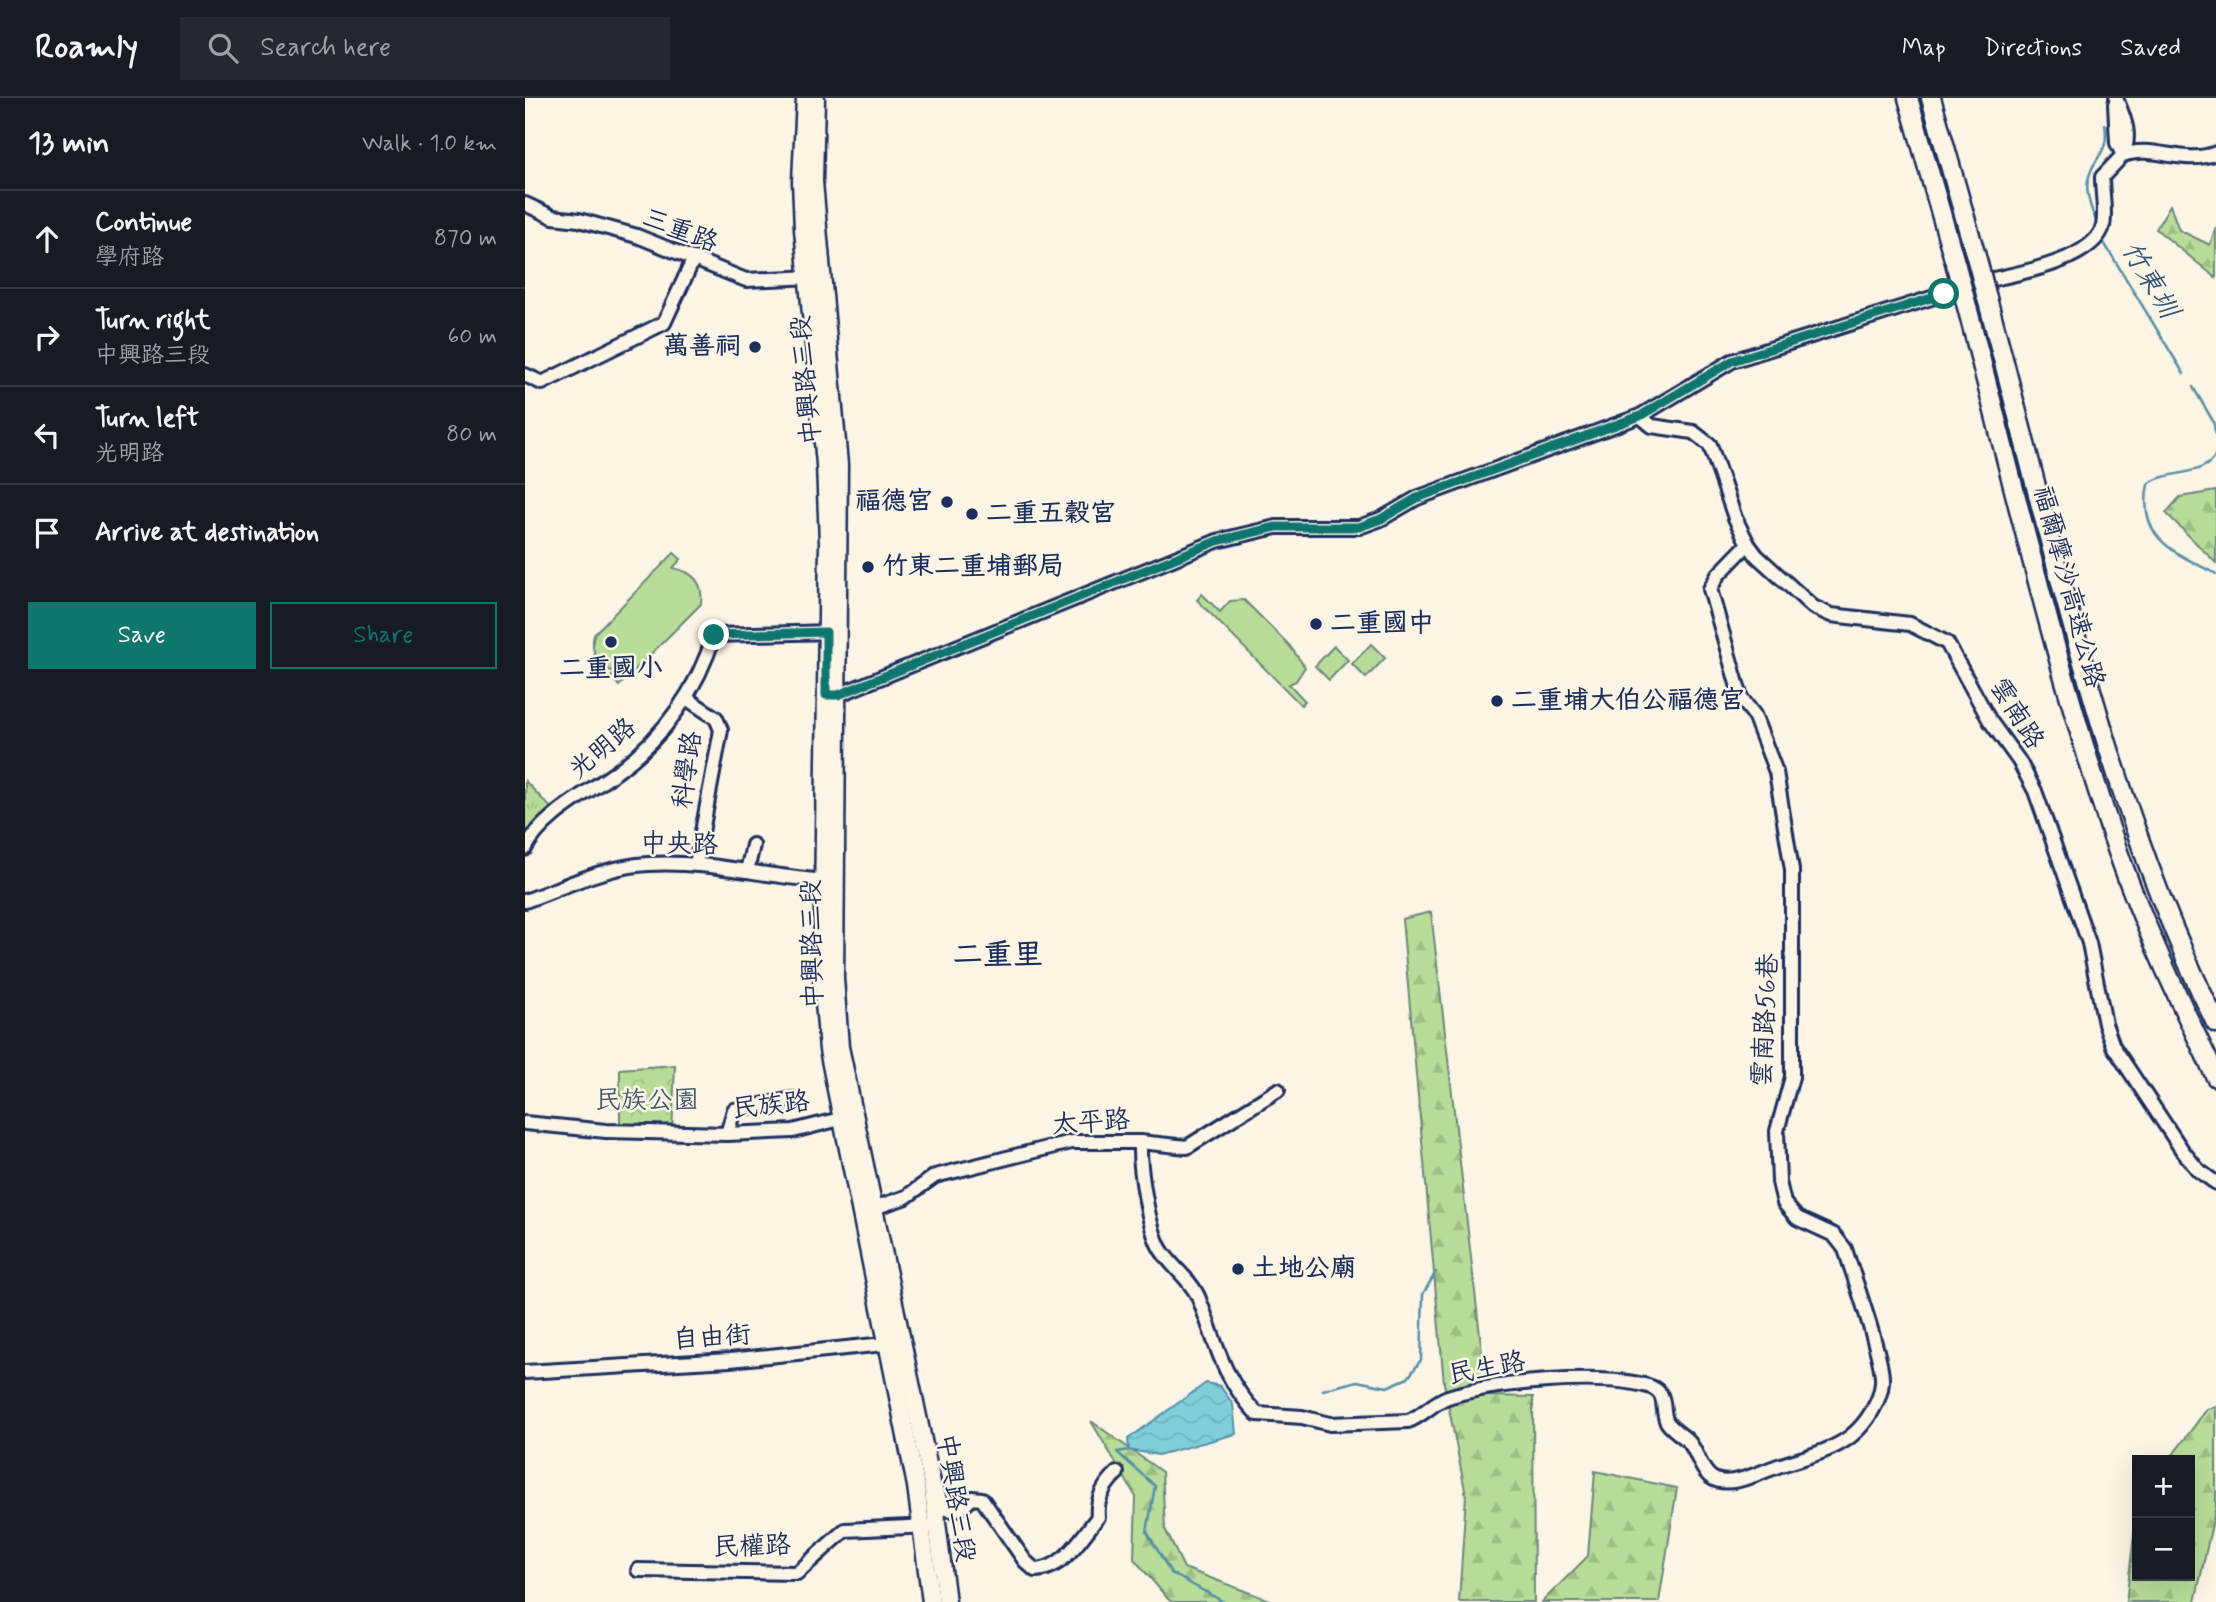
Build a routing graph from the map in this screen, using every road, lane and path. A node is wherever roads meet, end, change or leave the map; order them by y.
1 (805, 98) edge
2 (816, 98) edge
3 (1908, 98) edge
4 (1931, 98) edge
5 (2116, 98) edge
6 (2216, 153) edge
7 (2123, 155) junction
8 (525, 204) edge
9 (694, 258) junction
10 (815, 277) junction
11 (1993, 279) tunnel mouth
12 (1944, 294) tunnel mouth
13 (525, 375) edge
14 (1640, 416) junction
15 (1748, 544) junction
16 (833, 632) junction
17 (832, 695) junction
18 (686, 698) junction
19 (753, 845) dead end
20 (525, 849) edge
21 (696, 864) junction
22 (747, 871) junction
23 (830, 881) junction
24 (525, 901) edge
25 (2216, 1023) edge
26 (2216, 1077) edge
27 (1278, 1090) dead end
28 (793, 1099) dead end
29 (847, 1117) junction
30 (525, 1123) edge
31 (727, 1134) junction
32 (1140, 1142) junction
33 (2216, 1182) edge
34 (867, 1210) junction
35 (894, 1343) junction
36 (525, 1371) edge
37 (1648, 1386) joint
38 (1117, 1473) dead end
39 (924, 1484) junction
40 (930, 1526) junction
41 (638, 1570) dead end
42 (931, 1602) edge
43 (947, 1602) edge

1 - 10 main road
2 - 10 main road
3 - 26 highway, 福爾摩沙高速公路, bridge
4 - 25 highway, 福爾摩沙高速公路, bridge
5 - 7 street
6 - 7 street
7 - 11 street
8 - 9 street, 三重路
9 - 10 street, 三重路
9 - 13 street
10 - 16 main road, 中興路三段
12 - 14 street
14 - 15 street, 雲南路
14 - 17 street
15 - 33 street, 雲南路
15 - 37 street, 雲南路56巷
16 - 17 main road, 中興路三段
16 - 18 street, 光明路
17 - 23 main road, 中興路三段
18 - 20 street, 光明路
18 - 21 street, 科學路
19 - 22 street
21 - 22 street, 中央路
21 - 24 street, 中央路
22 - 23 street, 中央路
23 - 29 main road, 中興路三段
27 - 32 street, 太平路
28 - 31 street
29 - 31 street, 民族路
29 - 34 main road, 中興路三段
30 - 31 street, 民族路
32 - 34 street, 太平路
32 - 37 street, 民生路
34 - 35 main road, 中興路三段
35 - 36 street, 自由街
35 - 39 main road, 中興路三段
38 - 39 street
39 - 40 main road, 中興路三段
40 - 41 street, 民權路
40 - 42 main road, 中興路三段
40 - 43 main road, 中興路三段

